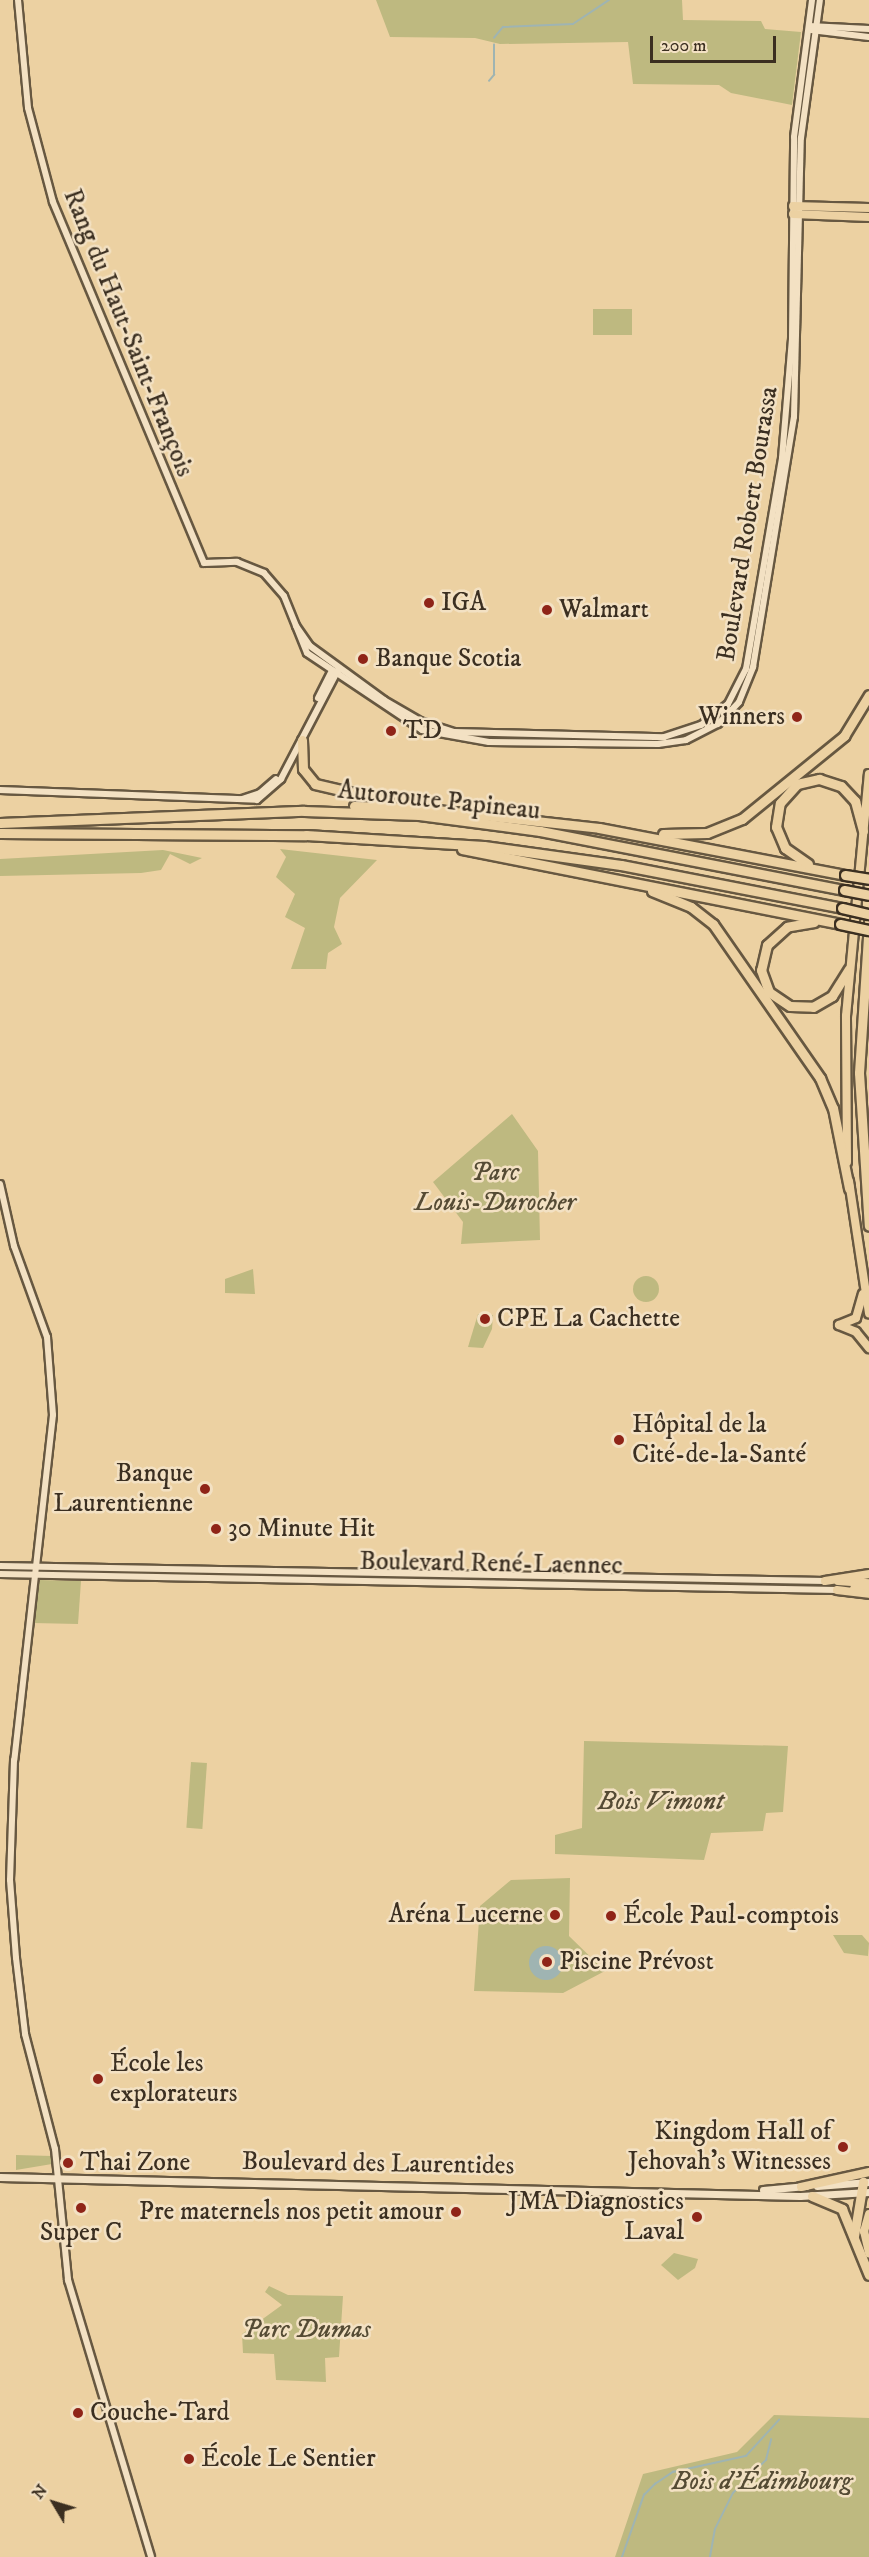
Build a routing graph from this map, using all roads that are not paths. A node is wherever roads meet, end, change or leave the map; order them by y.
1 (18, 0) edge
2 (812, 0) edge
3 (820, 0) edge
4 (810, 28) junction
5 (869, 29) edge
6 (869, 37) edge
7 (869, 208) edge
8 (796, 210) junction
9 (869, 217) edge
10 (290, 614) joint
11 (335, 669) junction
12 (348, 683) junction
13 (328, 688) junction
14 (869, 695) edge
15 (302, 740) junction
16 (869, 774) edge
17 (0, 790) edge
18 (212, 801) junction
19 (419, 808) junction
20 (304, 811) junction
21 (0, 823) edge
22 (599, 828) junction
23 (863, 831) junction
24 (0, 833) edge
25 (391, 838) junction
26 (815, 868) junction
27 (616, 879) junction
28 (869, 879) edge
29 (869, 895) edge
30 (869, 914) edge
31 (822, 921) junction
32 (869, 922) edge
33 (869, 930) edge
34 (849, 969) junction
35 (0, 1184) edge
36 (849, 1188) junction
37 (869, 1226) edge
38 (864, 1290) junction
39 (869, 1313) edge
40 (869, 1348) edge
41 (0, 1566) edge
42 (34, 1567) junction
43 (0, 1574) edge
44 (869, 1574) edge
45 (33, 1575) junction
46 (825, 1581) junction
47 (869, 1583) edge
48 (869, 1589) edge
49 (837, 1590) junction
50 (869, 1594) edge
51 (869, 2172) edge
52 (57, 2175) junction
53 (0, 2177) edge
54 (866, 2182) edge
55 (801, 2187) junction
56 (755, 2191) junction
57 (865, 2193) edge
58 (813, 2196) junction
59 (869, 2214) edge
60 (854, 2244) junction
61 (869, 2253) edge
62 (869, 2275) edge
63 (151, 2557) edge

1 - 10 street, Rang du Haut-Saint-François
2 - 4 street, Boulevard Robert Bourassa
3 - 4 street, Boulevard Robert Bourassa
4 - 5 street
4 - 6 street
4 - 8 street, Boulevard Robert Bourassa
7 - 8 main road
8 - 9 highway
8 - 11 street, Boulevard Robert Bourassa
8 - 12 street, Boulevard Robert Bourassa
10 - 11 street, Boulevard Robert Bourassa
11 - 12 street, Boulevard Robert Bourassa
11 - 13 street
11 - 18 street
12 - 13 street
13 - 15 street
14 - 22 highway
15 - 18 street
15 - 19 highway
16 - 23 highway
17 - 18 street
19 - 20 highway
19 - 22 highway
20 - 21 highway, Autoroute Papineau
20 - 29 highway, Autoroute Papineau, bridge
22 - 26 highway
23 - 26 highway
23 - 34 highway
24 - 25 highway, Autoroute Papineau
25 - 27 highway
25 - 30 highway, Autoroute Papineau, bridge
26 - 28 highway, bridge
27 - 31 highway
27 - 36 highway
31 - 33 highway, bridge
31 - 34 highway
32 - 37 highway
34 - 36 highway
35 - 42 street
36 - 38 highway
38 - 39 highway
38 - 40 highway
41 - 42 street, Boulevard René-Laennec
42 - 45 street
42 - 46 street, Boulevard René-Laennec
43 - 45 street, Boulevard René-Laennec
44 - 46 highway
45 - 49 street, Boulevard René-Laennec
45 - 52 street
46 - 47 main road
48 - 49 main road
49 - 50 highway
51 - 55 main road
52 - 53 main road, Boulevard des Laurentides
52 - 56 main road, Boulevard des Laurentides
52 - 63 street
54 - 55 main road, Boulevard des Laurentides
54 - 57 highway
55 - 56 main road, Boulevard des Laurentides
56 - 58 main road, Boulevard des Laurentides
57 - 58 main road, Boulevard des Laurentides
57 - 60 highway
58 - 60 highway
59 - 61 main road
60 - 62 highway

